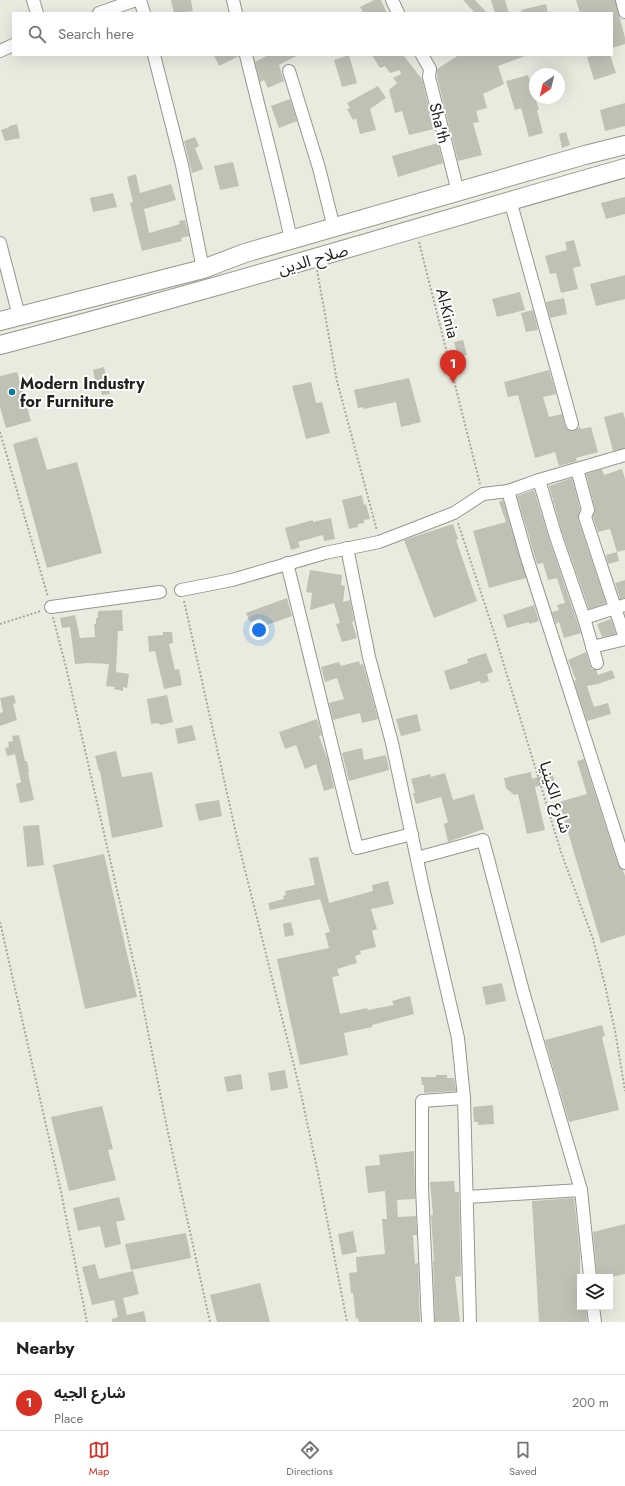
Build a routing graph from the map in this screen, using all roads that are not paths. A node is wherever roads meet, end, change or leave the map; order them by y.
1 (34, 0) edge
2 (136, 0) edge
3 (140, 0) edge
4 (233, 0) edge
5 (392, 0) edge
6 (622, 0) edge
7 (36, 12) edge
8 (102, 12) edge
9 (144, 12) edge
10 (236, 12) edge
11 (398, 12) edge
12 (625, 12) edge
13 (12, 45) edge
14 (0, 51) edge
15 (154, 56) edge
16 (246, 56) edge
17 (423, 56) edge
18 (289, 72) dead end
19 (625, 145) edge
20 (625, 168) edge
21 (458, 192) junction
22 (510, 200) junction
23 (334, 228) junction
24 (291, 240) junction
25 (0, 243) edge
26 (245, 253) junction
27 (203, 269) junction
28 (247, 278) junction
29 (18, 316) junction
30 (0, 321) edge
31 (0, 345) edge
32 (572, 424) dead end
33 (625, 455) edge
34 (577, 469) junction
35 (539, 480) junction
36 (508, 491) junction
37 (347, 548) junction
38 (287, 563) junction
39 (182, 590) road end
40 (160, 592) dead end
41 (620, 606) edge
42 (51, 608) road end
43 (584, 618) junction
44 (625, 639) edge
45 (592, 647) junction
46 (597, 663) dead end
47 (412, 834) junction
48 (417, 858) junction
49 (625, 863) edge
50 (464, 1098) junction
51 (581, 1190) junction
52 (467, 1197) junction
53 (590, 1274) edge
54 (593, 1310) edge
55 (428, 1322) edge
56 (470, 1322) edge
57 (595, 1322) edge

1 - 7 street
2 - 8 street
3 - 9 street
4 - 10 street
5 - 11 street
6 - 12 street
13 - 14 street
15 - 27 street
16 - 24 street
17 - 21 street, Sha'th
18 - 23 street
19 - 21 highway, صلاح الدين
20 - 22 highway, صلاح الدين
21 - 23 highway, صلاح الدين
22 - 28 highway, صلاح الدين
22 - 32 street
23 - 24 highway, صلاح الدين
24 - 26 highway, صلاح الدين
25 - 29 street
26 - 27 highway, صلاح الدين
26 - 28 highway
27 - 29 highway, صلاح الدين
28 - 31 highway, صلاح الدين
29 - 30 highway, صلاح الدين
33 - 34 street
34 - 35 street
34 - 41 street
35 - 36 street
35 - 43 street
36 - 37 street
36 - 49 street
37 - 38 street
37 - 47 street
38 - 39 street
38 - 47 street
40 - 42 street
41 - 43 street
41 - 44 street
43 - 45 street
44 - 45 street
45 - 46 street
47 - 48 street
48 - 50 street
48 - 51 street
50 - 52 street
50 - 55 street
51 - 52 street
51 - 53 street
52 - 56 street
54 - 57 street

